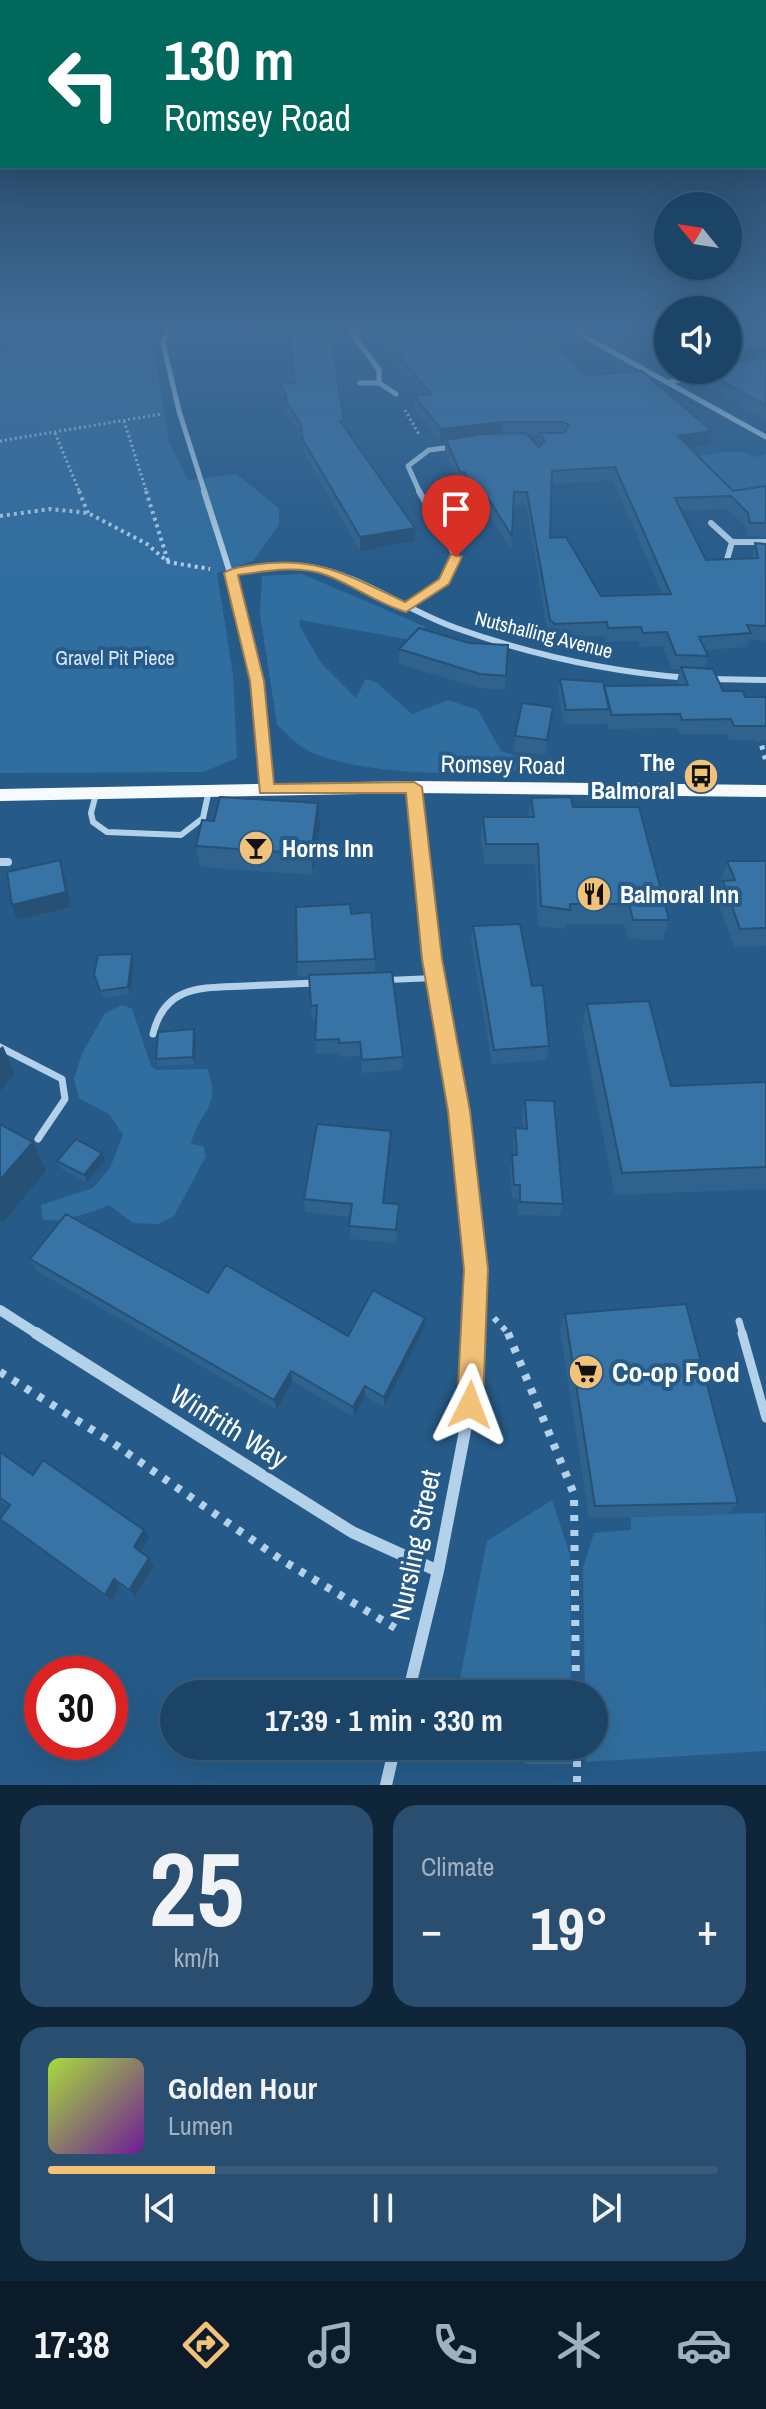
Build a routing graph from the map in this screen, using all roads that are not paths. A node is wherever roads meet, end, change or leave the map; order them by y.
1 (178, 408) edge
2 (715, 408) edge
3 (766, 437) edge
4 (454, 446) edge
5 (711, 523) dead end
6 (732, 542) junction
7 (766, 542) edge
8 (726, 563) edge
9 (230, 573) junction
10 (406, 608) junction
11 (766, 680) edge
12 (414, 787) junction
13 (266, 789) junction
14 (209, 790) junction
15 (766, 791) edge
16 (96, 793) junction
17 (0, 795) edge
18 (435, 978) junction
19 (372, 980) edge
20 (324, 982) edge
21 (153, 1034) dead end
22 (0, 1047) edge
23 (38, 1139) dead end
24 (0, 1310) edge
25 (739, 1321) dead end
26 (766, 1418) edge
27 (438, 1571) junction
28 (411, 1680) edge
29 (392, 1760) edge
30 (386, 1785) edge

1 - 9 street
2 - 3 street
4 - 10 street
5 - 6 street
6 - 7 street
6 - 8 street
9 - 10 street, Nutshalling Avenue
9 - 13 street
10 - 11 street, Nutshalling Avenue
12 - 13 main road, Romsey Road
12 - 15 main road, Romsey Road
12 - 18 street, Nursling Street
13 - 14 main road, Romsey Road
14 - 16 main road, Romsey Road
14 - 16 lane
16 - 17 main road, Romsey Road
18 - 19 lane
18 - 27 street, Nursling Street
20 - 21 lane
22 - 23 lane
24 - 27 street, Winfrith Way
25 - 26 lane
27 - 28 street, Nursling Street
29 - 30 street

